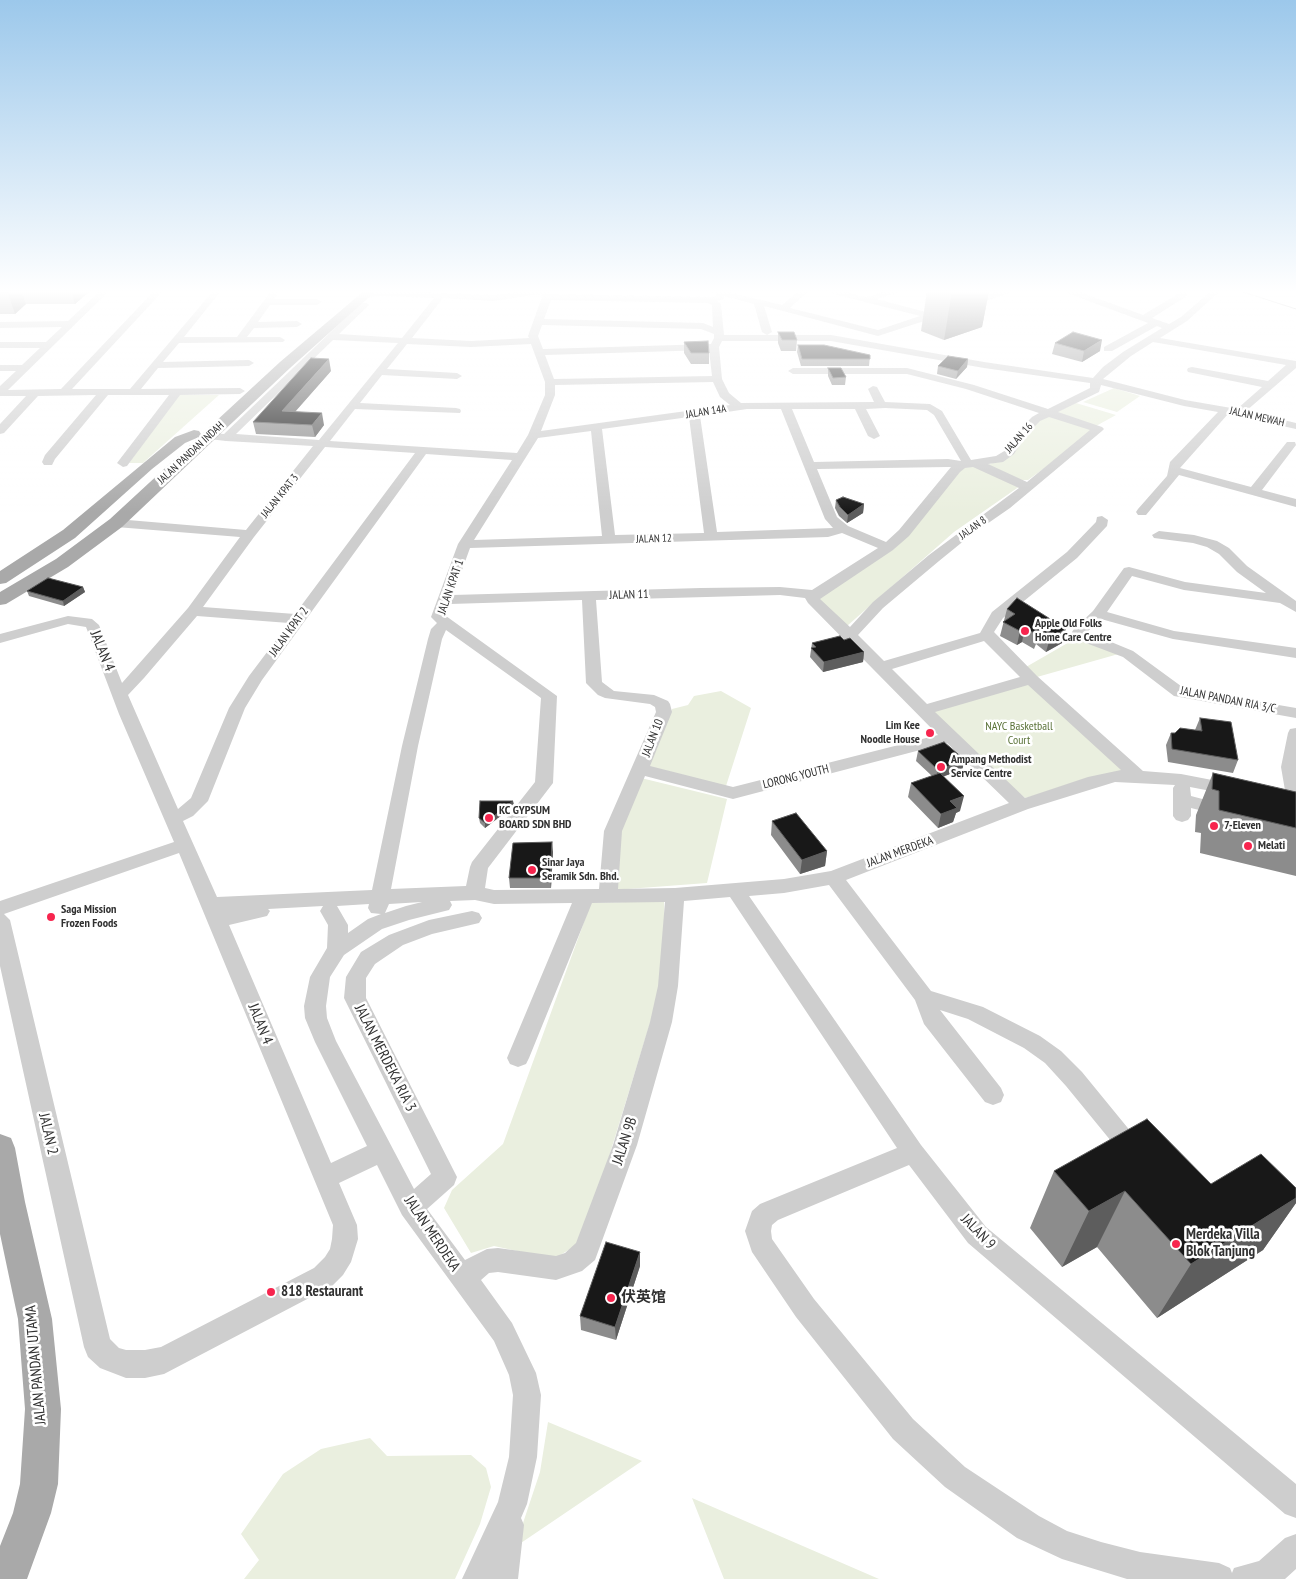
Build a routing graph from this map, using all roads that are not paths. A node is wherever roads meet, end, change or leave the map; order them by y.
1 (156, 364) edge
2 (28, 365) edge
3 (89, 365) edge
4 (275, 365) edge
5 (284, 365) edge
6 (302, 365) edge
7 (387, 365) edge
8 (543, 365) edge
9 (717, 365) edge
10 (982, 365) edge
11 (1113, 365) edge
12 (1294, 365) edge
13 (0, 368) edge
14 (25, 368) junction
15 (1107, 369) junction
16 (1192, 370) dead end
17 (793, 371) dead end
18 (381, 372) junction
19 (457, 376) dead end
20 (717, 379) junction
21 (1096, 381) junction
22 (1120, 381) junction
23 (550, 382) junction
24 (1270, 384) junction
25 (873, 389) dead end
26 (1164, 389) dead end
27 (240, 391) junction
28 (0, 392) edge
29 (36, 392) junction
30 (64, 392) junction
31 (105, 392) junction
32 (133, 392) junction
33 (177, 392) junction
34 (354, 406) junction
35 (882, 406) junction
36 (739, 407) junction
37 (786, 407) junction
38 (860, 407) junction
39 (1245, 407) junction
40 (1226, 410) junction
41 (456, 411) dead end
42 (1049, 412) junction
43 (694, 414) junction
44 (5, 421) edge
45 (1296, 422) edge
46 (1296, 426) edge
47 (596, 428) junction
48 (0, 431) edge
49 (202, 435) junction
50 (534, 435) junction
51 (874, 436) dead end
52 (226, 438) junction
53 (322, 444) junction
54 (1290, 444) dead end
55 (423, 450) junction
56 (521, 457) junction
57 (48, 462) dead end
58 (123, 463) dead end
59 (968, 464) junction
60 (810, 466) junction
61 (1174, 470) junction
62 (1028, 487) junction
63 (1254, 492) junction
64 (1296, 503) edge
65 (1142, 512) dead end
66 (1102, 520) dead end
67 (116, 523) junction
68 (843, 529) junction
69 (249, 534) junction
70 (1159, 535) dead end
71 (711, 537) junction
72 (609, 541) junction
73 (466, 544) junction
74 (888, 547) junction
75 (0, 580) edge
76 (0, 588) edge
77 (812, 595) junction
78 (590, 596) junction
79 (1282, 599) junction
80 (0, 600) edge
81 (444, 600) junction
82 (1296, 608) edge
83 (193, 610) junction
84 (1098, 614) junction
85 (298, 619) junction
86 (445, 624) junction
87 (850, 635) junction
88 (988, 635) junction
89 (0, 639) edge
90 (1296, 653) edge
91 (882, 667) junction
92 (1031, 680) junction
93 (120, 694) junction
94 (925, 710) junction
95 (1296, 712) edge
96 (1296, 733) edge
97 (950, 737) junction
98 (641, 769) junction
99 (1138, 776) junction
100 (1181, 780) junction
101 (1250, 793) edge
102 (1278, 799) edge
103 (1296, 802) edge
104 (1022, 805) junction
105 (1240, 814) edge
106 (172, 819) junction
107 (184, 845) junction
108 (385, 870) junction
109 (834, 876) junction
110 (736, 891) junction
111 (475, 893) junction
112 (415, 895) junction
113 (675, 895) junction
114 (584, 896) junction
115 (608, 896) junction
116 (494, 897) junction
117 (348, 898) junction
118 (0, 908) edge
119 (377, 910) junction
120 (330, 911) junction
121 (215, 912) junction
122 (472, 918) dead end
123 (0, 920) edge
124 (337, 950) junction
125 (924, 997) junction
126 (518, 1058) dead end
127 (993, 1095) dead end
128 (1128, 1145) edge
129 (0, 1148) edge
130 (381, 1151) junction
131 (913, 1152) junction
132 (325, 1178) junction
133 (411, 1207) junction
134 (463, 1280) junction
135 (98, 1347) joint
136 (1296, 1503) edge
137 (512, 1504) junction
138 (1288, 1564) edge
139 (7, 1579) edge
140 (478, 1579) edge
141 (502, 1579) edge
142 (1219, 1579) edge
143 (1245, 1579) edge

1 - 32 street
2 - 14 street
3 - 30 street
4 - 27 main road, JALAN PANDAN INDAH
5 - 49 main road, JALAN PANDAN INDAH
6 - 52 street
7 - 18 street, JALAN KPAT 3
8 - 23 street
9 - 20 street
10 - 21 street
11 - 15 street
12 - 24 street
13 - 14 street
14 - 28 street
15 - 21 street
15 - 22 street
16 - 24 street
17 - 42 street
18 - 19 street
18 - 34 street, JALAN KPAT 3
20 - 23 street
20 - 36 street
21 - 22 street, JALAN MEWAH
21 - 40 street, JALAN MEWAH
21 - 42 street, JALAN 16
22 - 39 street, JALAN MEWAH
23 - 50 street, JALAN KPAT 1
24 - 39 street
25 - 35 street
26 - 39 street
27 - 33 street
27 - 49 main road, JALAN PANDAN INDAH
28 - 29 street
29 - 30 street
29 - 44 street
30 - 31 street
31 - 32 street
31 - 57 street
32 - 33 street
33 - 58 street
34 - 41 street
34 - 53 street, JALAN KPAT 3
35 - 38 street, JALAN 14A
35 - 59 street, JALAN 14A
36 - 37 street, JALAN 14A
36 - 43 street, JALAN 14A
37 - 38 street, JALAN 14A
37 - 60 street
38 - 51 street
39 - 45 street, JALAN MEWAH
40 - 46 street, JALAN MEWAH
40 - 61 street
42 - 59 street, JALAN 16
42 - 62 street, JALAN 8
43 - 47 street, JALAN 14A
43 - 71 street
44 - 48 street
47 - 50 street, JALAN 14A
47 - 72 street
49 - 52 street
49 - 67 main road, JALAN PANDAN INDAH
49 - 75 main road, JALAN PANDAN INDAH
49 - 76 main road
50 - 56 street, JALAN KPAT 1
52 - 53 street
53 - 55 street
53 - 69 street, JALAN KPAT 3
54 - 63 street
55 - 56 street
55 - 85 street, JALAN KPAT 2
56 - 73 street, JALAN KPAT 1
59 - 60 street
59 - 62 street
59 - 74 street
60 - 68 street
61 - 63 street
61 - 65 street
62 - 87 street, JALAN 8
63 - 64 street
66 - 88 street
67 - 69 street
67 - 80 main road, JALAN PANDAN INDAH
68 - 71 street, JALAN 12
68 - 74 street
69 - 83 street, JALAN KPAT 3
70 - 79 street
71 - 72 street, JALAN 12
72 - 73 street, JALAN 12
73 - 81 street, JALAN KPAT 1
74 - 77 street
77 - 78 street, JALAN 11
77 - 87 street
78 - 81 street, JALAN 11
78 - 98 street, JALAN 10
79 - 82 street
79 - 84 street, JALAN PANDAN RIA 3/C
81 - 86 street, JALAN KPAT 1
83 - 85 street
83 - 93 street, JALAN KPAT 3
84 - 90 street
84 - 95 street, JALAN PANDAN RIA 3/C
85 - 106 street, JALAN KPAT 2
86 - 108 street
86 - 111 street, JALAN KPAT 1
87 - 91 street
88 - 91 street
88 - 92 street
89 - 93 street, JALAN 4
91 - 94 street
92 - 94 street
92 - 99 street
93 - 106 street, JALAN 4
94 - 97 street
96 - 103 street
97 - 98 street, LORONG YOUTH
97 - 104 street
98 - 115 street, JALAN 10
99 - 100 street, JALAN MERDEKA
99 - 104 street, JALAN MERDEKA
100 - 101 street, JALAN MERDEKA
100 - 105 street
102 - 103 street
104 - 109 street, JALAN MERDEKA
106 - 107 street, JALAN 4
107 - 118 street
107 - 121 street, JALAN 4
108 - 112 street
108 - 117 street
108 - 119 street
109 - 110 street, JALAN MERDEKA
109 - 125 street
110 - 113 street, JALAN MERDEKA
110 - 131 street, JALAN 9
111 - 112 street, JALAN MERDEKA
111 - 116 street, JALAN MERDEKA
112 - 119 street, JALAN MERDEKA
113 - 115 street, JALAN MERDEKA
113 - 134 street, JALAN 9B
114 - 115 street, JALAN MERDEKA
114 - 116 street, JALAN MERDEKA
114 - 126 street
116 - 119 street, JALAN MERDEKA
117 - 119 street, JALAN MERDEKA
117 - 121 street, JALAN MERDEKA
119 - 120 street, JALAN MERDEKA
119 - 124 street, JALAN MERDEKA
120 - 121 street, JALAN MERDEKA
120 - 124 street
121 - 132 street, JALAN 4
122 - 133 street, JALAN MERDEKA RIA 3
123 - 135 street, JALAN 2
124 - 130 street, JALAN MERDEKA
125 - 127 street
125 - 128 street
129 - 139 main road, JALAN PANDAN UTAMA
130 - 132 street
130 - 133 street, JALAN MERDEKA
131 - 136 street, JALAN 9
131 - 142 street
132 - 135 street, JALAN 4
133 - 134 street, JALAN MERDEKA
134 - 137 street, JALAN MERDEKA
137 - 140 street, JALAN MERDEKA
137 - 141 street
138 - 143 street

